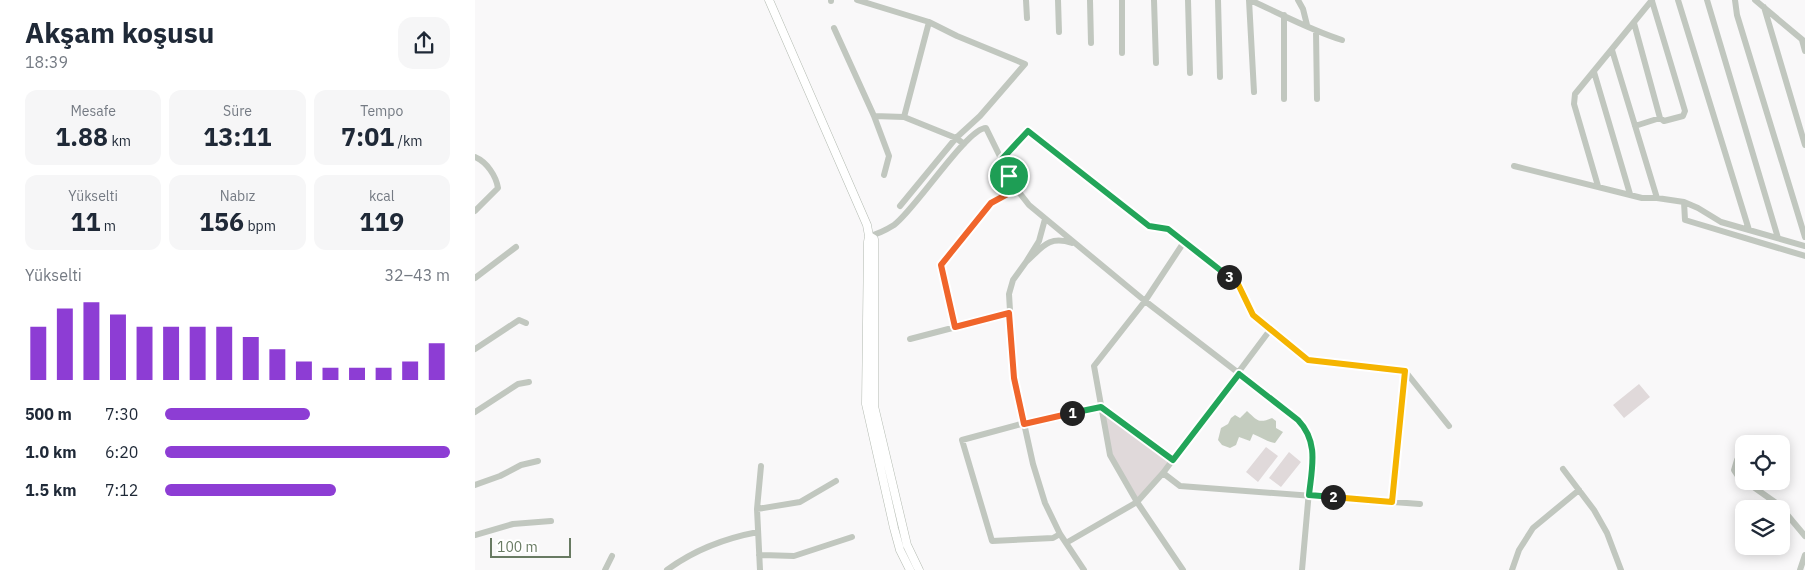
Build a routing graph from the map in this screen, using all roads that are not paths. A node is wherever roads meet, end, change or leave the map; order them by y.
1 (769, 0) edge
2 (857, 0) edge
3 (1026, 0) edge
4 (1059, 0) edge
5 (1090, 0) edge
6 (1122, 0) edge
7 (1154, 0) edge
8 (1188, 0) edge
9 (1218, 0) edge
10 (1249, 0) edge
11 (1298, 0) edge
12 (1652, 0) edge
13 (1678, 0) edge
14 (1707, 0) edge
15 (1735, 0) edge
16 (1755, 0) edge
17 (1764, 7) junction
18 (1284, 15) junction
19 (1027, 18) dead end
20 (929, 22) junction
21 (1633, 23) junction
22 (1307, 25) junction
23 (834, 28) dead end
24 (1316, 31) junction
25 (1059, 32) dead end
26 (1342, 40) dead end
27 (1804, 41) edge
28 (1091, 43) dead end
29 (1612, 50) junction
30 (1805, 51) edge
31 (1122, 53) dead end
32 (1156, 63) dead end
33 (1594, 72) junction
34 (1190, 73) dead end
35 (1220, 78) dead end
36 (1254, 92) dead end
37 (1284, 99) dead end
38 (1317, 99) dead end
39 (874, 116) junction
40 (904, 117) junction
41 (1660, 118) junction
42 (1635, 126) junction
43 (956, 138) junction
44 (964, 144) junction
45 (1805, 145) edge
46 (475, 157) edge
47 (1002, 159) junction
48 (1514, 166) dead end
49 (884, 175) dead end
50 (1598, 186) junction
51 (1017, 189) junction
52 (1630, 194) junction
53 (1657, 198) junction
54 (1684, 202) junction
55 (900, 206) dead end
56 (475, 211) edge
57 (1045, 219) junction
58 (1051, 225) junction
59 (1749, 230) junction
60 (869, 236) junction
61 (1805, 237) edge
62 (1778, 238) junction
63 (1184, 242) junction
64 (1048, 243) junction
65 (1075, 244) junction
66 (1805, 246) edge
67 (516, 247) dead end
68 (1805, 256) edge
69 (1026, 262) junction
70 (475, 278) edge
71 (1145, 301) junction
72 (1009, 313) junction
73 (525, 322) dead end
74 (955, 327) junction
75 (1270, 330) junction
76 (910, 339) dead end
77 (475, 349) edge
78 (1405, 371) junction
79 (1239, 374) junction
80 (529, 382) dead end
81 (1101, 407) junction
82 (475, 412) edge
83 (1024, 424) junction
84 (1449, 426) dead end
85 (1173, 460) junction
86 (538, 461) dead end
87 (761, 466) dead end
88 (1563, 469) dead end
89 (1163, 473) junction
90 (836, 481) dead end
91 (475, 484) edge
92 (1579, 490) junction
93 (1758, 490) edge
94 (1309, 495) junction
95 (1137, 502) junction
96 (1392, 502) junction
97 (1420, 504) dead end
98 (757, 510) junction
99 (551, 521) dead end
100 (758, 532) junction
101 (1060, 534) junction
102 (475, 535) edge
103 (1805, 536) edge
104 (853, 537) dead end
105 (1066, 543) junction
106 (759, 555) junction
107 (1805, 555) edge
108 (612, 556) dead end
109 (605, 570) edge
110 (667, 570) edge
111 (760, 570) edge
112 (910, 570) edge
113 (919, 570) edge
114 (1084, 570) edge
115 (1183, 570) edge
116 (1302, 570) edge
117 (1512, 570) edge
118 (1621, 570) edge
119 (1800, 570) edge

1 - 60 main road
2 - 20 street
3 - 19 street
4 - 25 street
5 - 28 street
6 - 31 street
7 - 32 street
8 - 34 street
9 - 35 street
10 - 18 street
10 - 36 street
11 - 22 street
12 - 21 street
12 - 41 street
13 - 59 street
14 - 62 street
15 - 61 street
16 - 17 street
17 - 27 street
17 - 45 street
18 - 22 street
18 - 37 street
20 - 40 street
20 - 43 street
21 - 29 street
21 - 41 street
22 - 24 street
23 - 39 street
24 - 26 street
24 - 38 street
27 - 30 street
29 - 33 street
29 - 42 street
33 - 50 street
33 - 52 street
39 - 40 street
39 - 49 street
40 - 43 street
41 - 42 street
42 - 53 street
43 - 44 street
43 - 55 street
44 - 47 street
44 - 60 street
46 - 56 street
47 - 51 street
47 - 63 street
48 - 50 street
50 - 52 street
51 - 57 street
51 - 74 street
52 - 53 street
53 - 54 street
54 - 59 street
54 - 68 street
57 - 58 street
57 - 69 street
58 - 64 street
58 - 65 street
59 - 62 street
60 - 112 main road
60 - 113 main road
62 - 66 street
63 - 71 street
63 - 75 street
64 - 65 street
64 - 69 street
65 - 71 street
67 - 70 street
69 - 72 street
71 - 79 street
71 - 81 street
72 - 74 street
72 - 83 street
73 - 77 street
74 - 76 street
75 - 78 street
75 - 79 street
78 - 84 street
78 - 96 street
79 - 85 street
79 - 94 street
80 - 82 street
81 - 83 street
81 - 85 street
81 - 95 street
83 - 101 street
83 - 101 street
85 - 89 street
86 - 91 street
87 - 98 street
88 - 92 street
89 - 94 street
89 - 95 street
90 - 98 street
92 - 117 street
92 - 118 street
93 - 103 street
94 - 96 street
94 - 116 street
95 - 105 street
95 - 115 street
96 - 97 street
98 - 100 street
99 - 102 street
100 - 106 street
100 - 110 street
101 - 105 street
104 - 106 street
105 - 114 street
106 - 111 street
107 - 119 street
108 - 109 street

